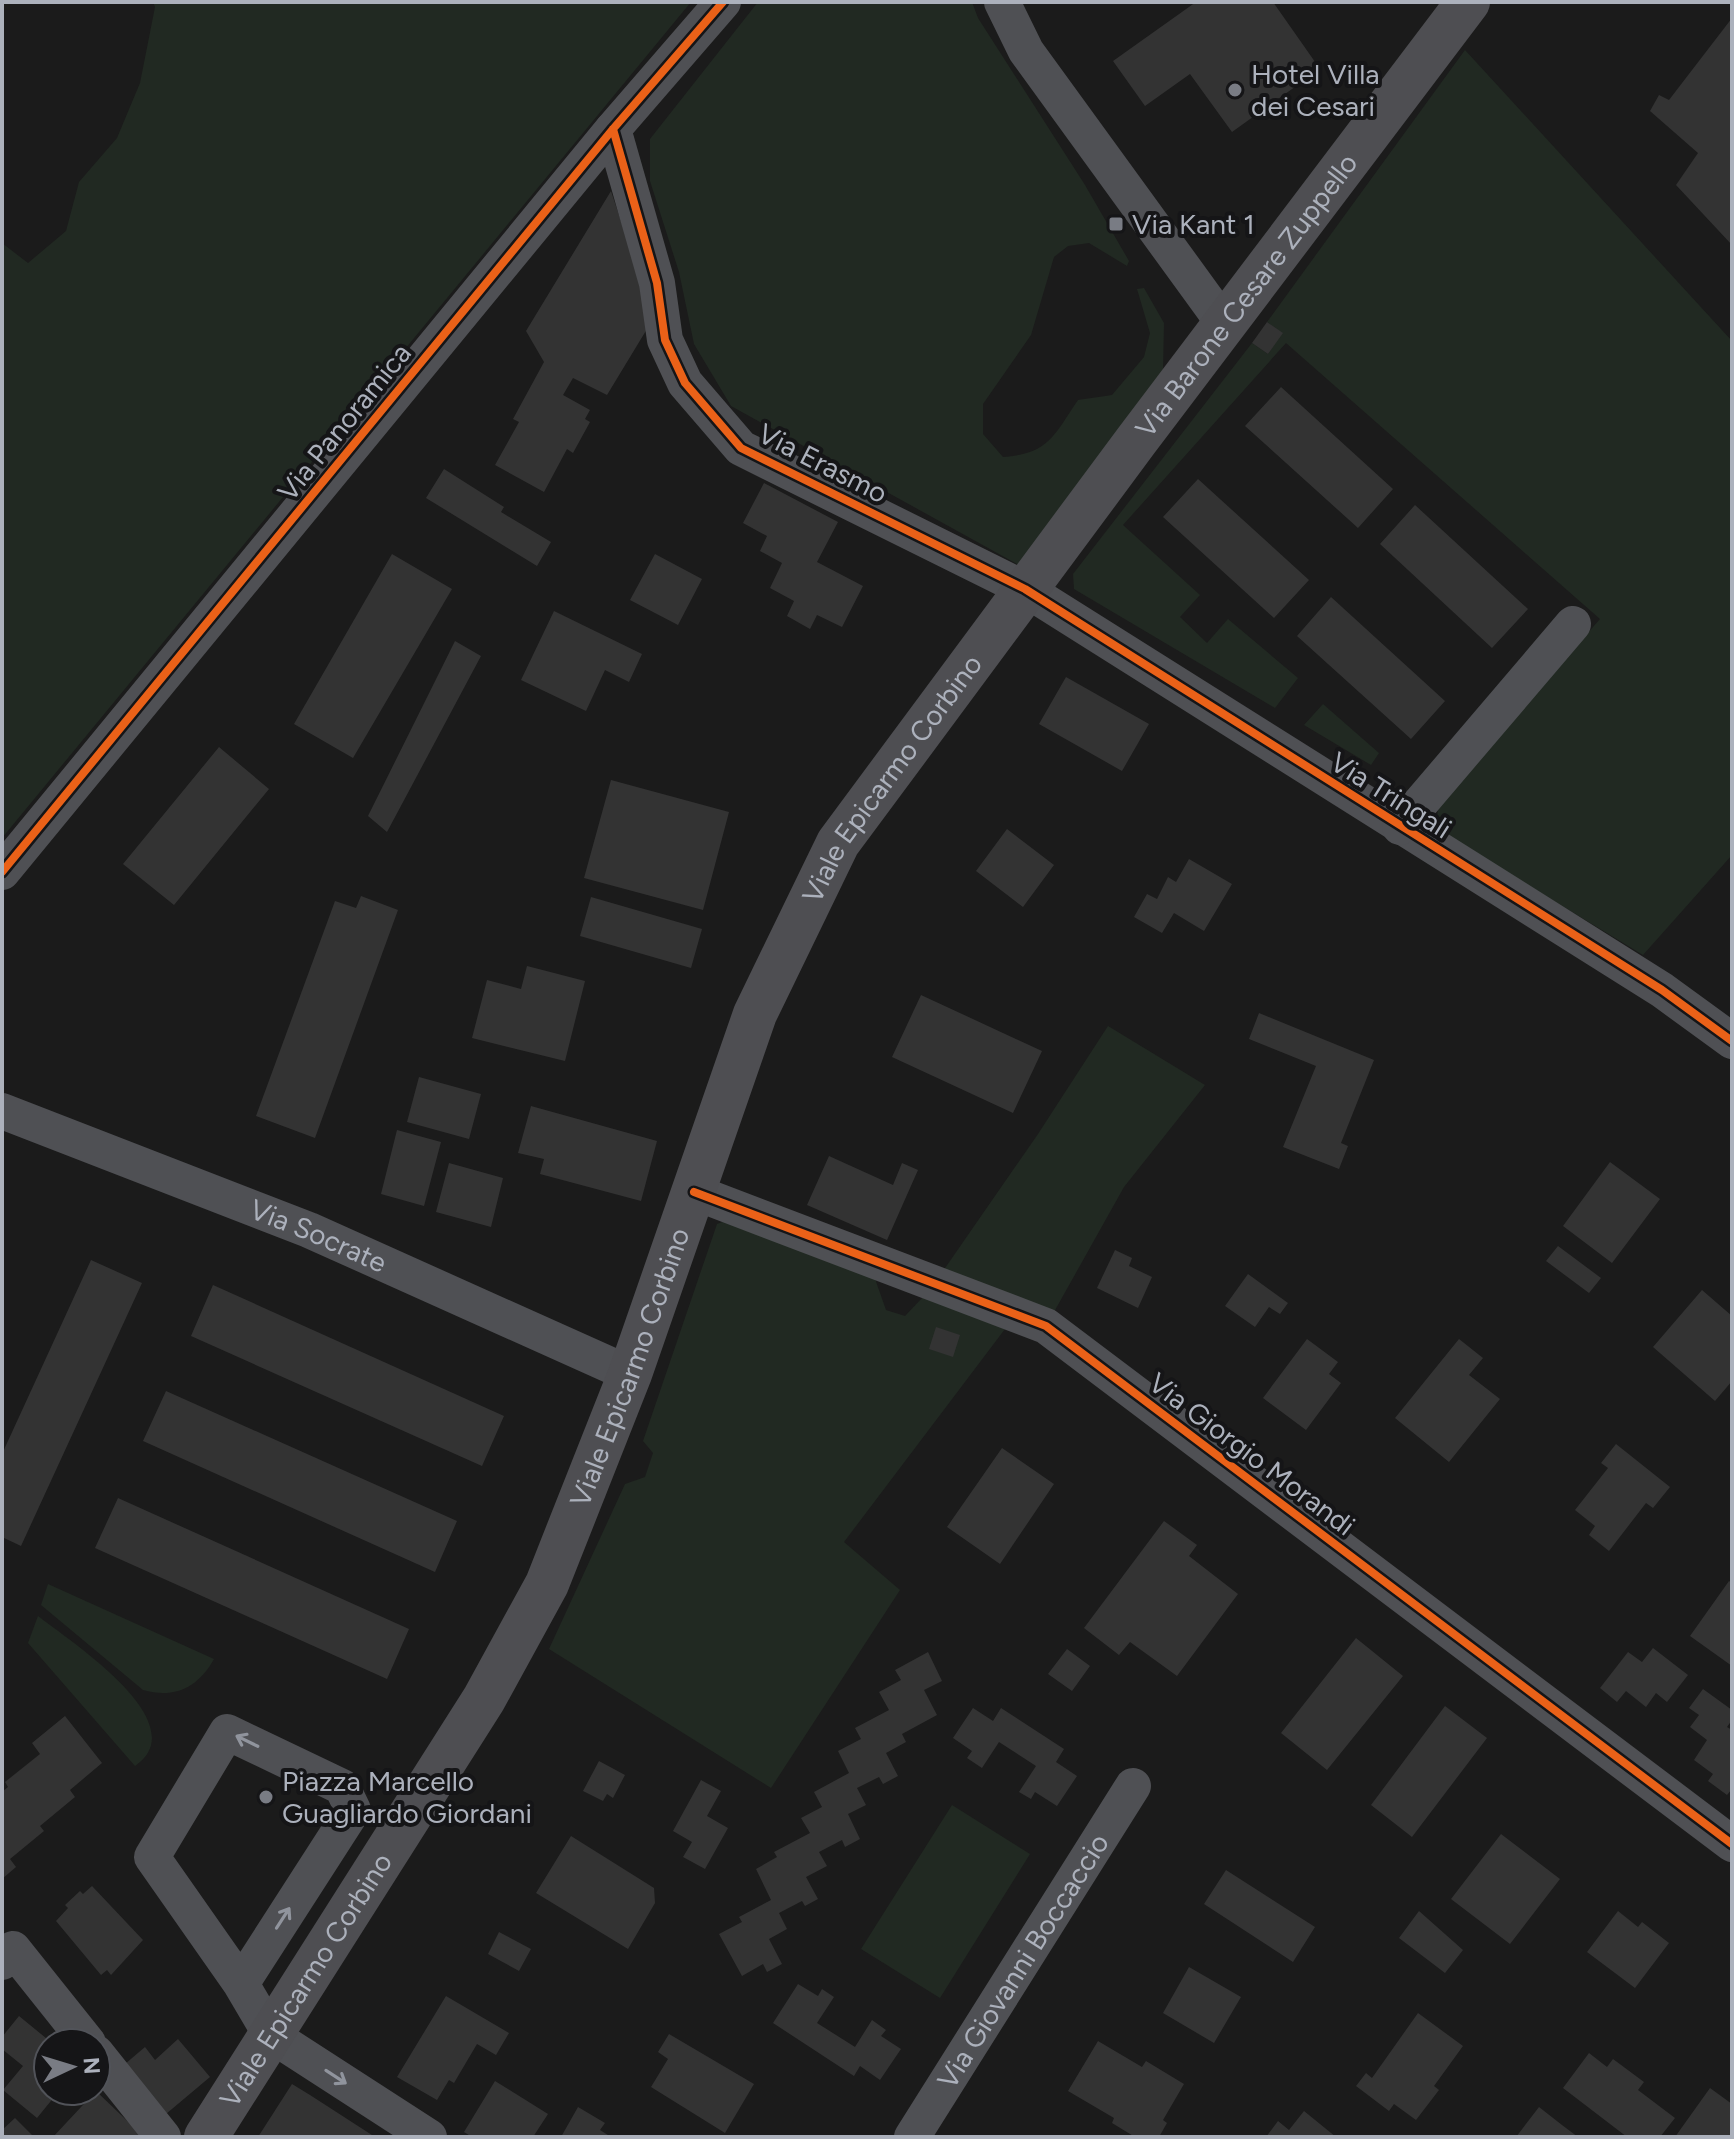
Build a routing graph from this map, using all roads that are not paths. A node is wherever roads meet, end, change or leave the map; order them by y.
1 (723, 2) edge
2 (1002, 2) edge
3 (1468, 2) edge
4 (613, 129) junction
5 (1225, 325) junction
6 (1025, 589) junction
7 (1573, 624) dead end
8 (1400, 827) junction
9 (2, 872) edge
10 (1732, 1041) edge
11 (2, 1111) edge
12 (694, 1192) junction
13 (630, 1374) junction
14 (1133, 1786) dead end
15 (1732, 1844) edge
16 (7, 1955) edge
17 (241, 1984) junction
18 (73, 2027) edge
19 (271, 2035) junction
20 (112, 2073) edge
21 (163, 2137) edge
22 (206, 2137) edge
23 (429, 2137) edge
24 (912, 2137) edge

1 - 4 street, Via Panoramica
2 - 5 street
3 - 5 main road, Via Barone Cesare Zuppello
4 - 6 street, Via Erasmo
4 - 9 street, Via Panoramica
5 - 6 main road, Via Barone Cesare Zuppello
6 - 8 street, Via Tringali
6 - 12 main road, Viale Epicarmo Corbino
7 - 8 street
8 - 10 street, Via Tringali
11 - 13 street, Via Socrate
12 - 13 main road, Viale Epicarmo Corbino
12 - 15 street, Via Giorgio Morandi
13 - 19 main road, Viale Epicarmo Corbino
14 - 24 street, Via Giovanni Boccaccio
16 - 18 street
17 -> 17 street
17 - 19 street
19 - 22 main road, Viale Epicarmo Corbino
19 -> 23 street
20 - 21 street

